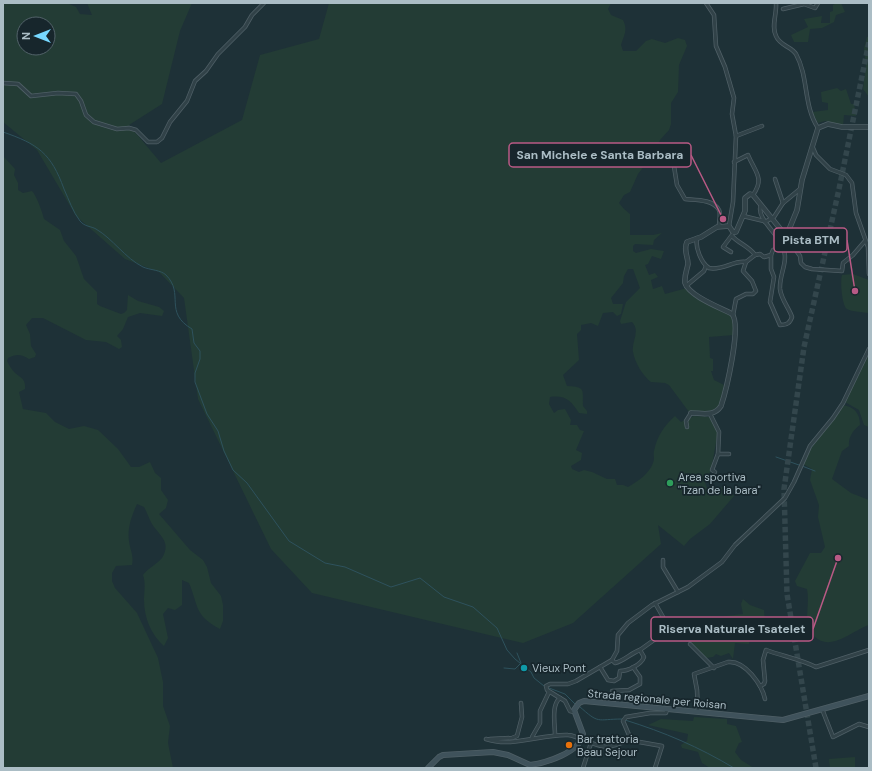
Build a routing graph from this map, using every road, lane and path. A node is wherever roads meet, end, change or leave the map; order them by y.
1 (264, 3) edge
2 (706, 3) edge
3 (776, 3) edge
4 (818, 3) edge
5 (783, 8) dead end
6 (3, 83) edge
7 (762, 126) dead end
8 (869, 127) edge
9 (818, 128) junction
10 (736, 136) junction
11 (813, 148) junction
12 (673, 160) dead end
13 (734, 162) junction
14 (775, 179) dead end
15 (800, 189) junction
16 (754, 195) junction
17 (783, 203) junction
18 (761, 205) junction
19 (744, 216) junction
20 (772, 218) junction
21 (765, 222) junction
22 (719, 226) junction
23 (729, 226) junction
24 (732, 234) junction
25 (697, 238) junction
26 (866, 241) junction
27 (783, 246) junction
28 (731, 252) dead end
29 (755, 255) junction
30 (771, 256) junction
31 (746, 262) junction
32 (706, 266) junction
33 (869, 274) edge
34 (686, 286) junction
35 (733, 315) junction
36 (869, 349) edge
37 (691, 413) joint
38 (710, 414) junction
39 (687, 427) dead end
40 (718, 454) junction
41 (729, 454) dead end
42 (715, 472) dead end
43 (663, 560) dead end
44 (678, 592) junction
45 (656, 602) junction
46 (690, 644) dead end
47 (640, 650) junction
48 (869, 650) edge
49 (612, 660) junction
50 (600, 667) junction
51 (633, 667) junction
52 (714, 668) junction
53 (760, 686) junction
54 (612, 691) dead end
55 (549, 692) junction
56 (869, 696) edge
57 (560, 698) junction
58 (765, 699) dead end
59 (521, 703) dead end
60 (822, 709) junction
61 (667, 710) junction
62 (574, 712) junction
63 (698, 712) junction
64 (869, 727) edge
65 (555, 735) junction
66 (532, 738) junction
67 (582, 740) junction
68 (628, 740) junction
69 (591, 743) junction
70 (428, 768) edge
71 (583, 768) edge
72 (655, 768) edge

1 - 6 street
2 - 10 street
3 - 9 street
4 - 5 street
7 - 10 street
8 - 9 street
9 - 11 street
10 - 13 street
11 - 15 street
11 - 26 street
12 - 22 street
13 - 16 street
13 - 23 street
14 - 17 street
15 - 17 street
15 - 20 street
16 - 18 street
16 - 19 street
17 - 20 street
18 - 20 street
18 - 21 street
19 - 21 street
19 - 24 street
20 - 21 street
21 - 27 street
22 - 23 street
22 - 25 street
23 - 24 street
24 - 28 street
24 - 29 street
25 - 32 street
25 - 34 street
26 - 27 street
26 - 33 street
27 - 30 street
27 - 30 street
29 - 30 street
29 - 31 street
31 - 32 street
31 - 35 street
32 - 34 street
34 - 35 street
35 - 38 street
36 - 44 street
37 - 38 street
37 - 39 street
38 - 40 street
40 - 41 street
40 - 42 street
43 - 44 street
44 - 45 street
45 - 47 street
45 - 49 street
46 - 52 street
47 - 49 street
47 - 51 street
48 - 53 street
49 - 50 street
50 - 51 street
50 - 55 street
51 - 54 street
52 - 53 street
52 - 63 street
53 - 58 street
55 - 57 street
55 - 66 street
56 - 60 main road, Strada regionale per Roisan
57 - 62 street
57 - 65 street
59 - 66 street
60 - 63 main road, Strada regionale per Roisan
60 - 64 street
61 - 62 main road, Strada regionale per Roisan
61 - 63 main road, Strada regionale per Roisan
61 - 68 street
62 - 67 main road
65 - 66 street
65 - 67 street
67 - 69 street
67 - 70 main road
68 - 69 street
68 - 72 street
69 - 71 street

